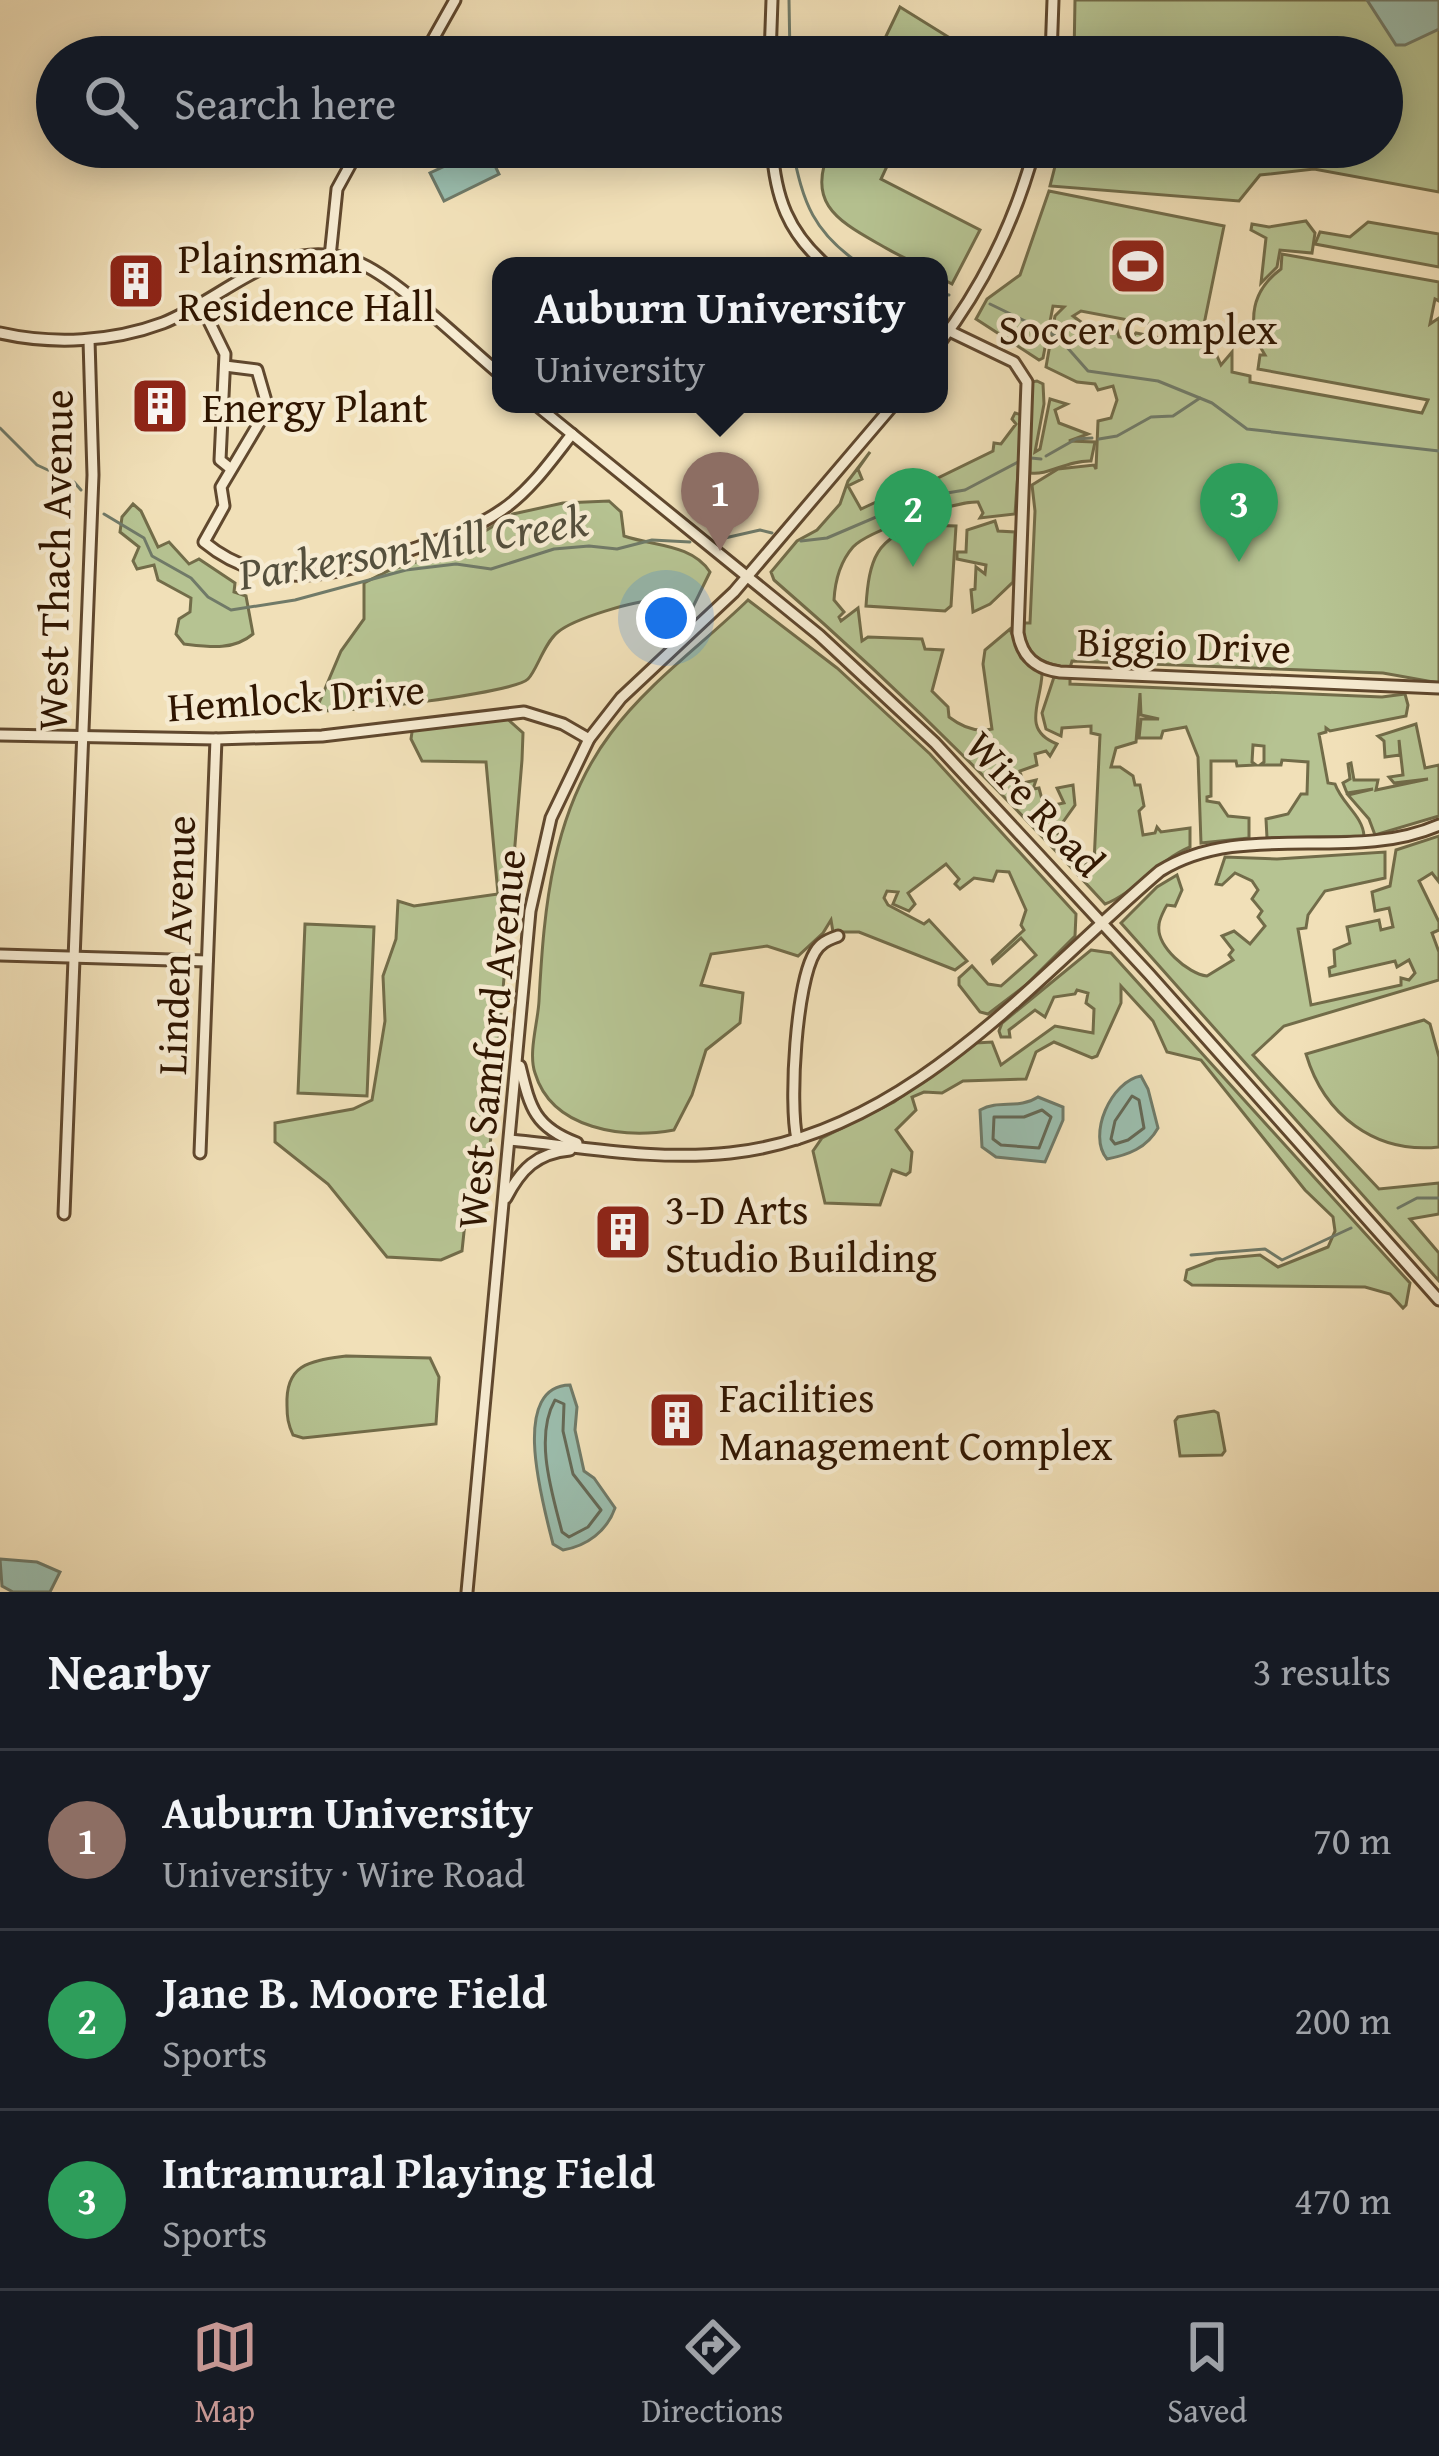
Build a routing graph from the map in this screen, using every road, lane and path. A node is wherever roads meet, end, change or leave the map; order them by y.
1 (455, 0) edge
2 (772, 0) edge
3 (1053, 0) edge
4 (435, 36) edge
5 (771, 36) edge
6 (1052, 36) edge
7 (347, 168) edge
8 (775, 168) edge
9 (1028, 168) edge
10 (330, 256) junction
11 (818, 257) edge
12 (200, 303) junction
13 (948, 322) edge
14 (948, 330) edge
15 (0, 332) edge
16 (89, 340) junction
17 (225, 365) junction
18 (492, 368) edge
19 (546, 413) edge
20 (886, 413) edge
21 (572, 434) junction
22 (231, 470) junction
23 (747, 577) junction
24 (1439, 688) edge
25 (0, 735) edge
26 (84, 738) junction
27 (216, 739) junction
28 (589, 739) junction
29 (1439, 825) edge
30 (1103, 923) junction
31 (838, 936) dead end
32 (0, 955) edge
33 (76, 958) junction
34 (208, 961) junction
35 (518, 1055) junction
36 (797, 1138) junction
37 (510, 1140) junction
38 (587, 1147) junction
39 (200, 1153) dead end
40 (504, 1202) junction
41 (64, 1214) dead end
42 (1439, 1300) edge
43 (467, 1592) edge

1 - 4 street
2 - 5 street
3 - 6 street
7 - 10 street
8 - 11 street
9 - 13 street
10 - 12 street
10 - 18 street
12 - 16 street
12 - 17 street
14 - 24 street, Biggio Drive
15 - 16 street
16 - 26 street, West Thach Avenue
17 - 22 street
17 - 22 street
19 - 21 street, Wire Road
20 - 23 street, West Samford Avenue
21 - 22 street
21 - 23 street, Wire Road
23 - 28 street, West Samford Avenue
23 - 30 street, Wire Road
25 - 26 street, Hemlock Drive
26 - 27 street, Hemlock Drive
26 - 33 street, West Thach Avenue
27 - 28 street, Hemlock Drive
27 - 34 street, Linden Avenue
28 - 35 street, West Samford Avenue
29 - 30 street
30 - 36 street
30 - 42 street, Wire Road
31 - 36 street
32 - 33 street
33 - 34 street
33 - 41 street, West Thach Avenue
34 - 39 street, Linden Avenue
35 - 37 street, West Samford Avenue
35 - 38 street
36 - 38 street
37 - 38 street
37 - 40 street, West Samford Avenue
38 - 40 street
40 - 43 street, West Samford Avenue

